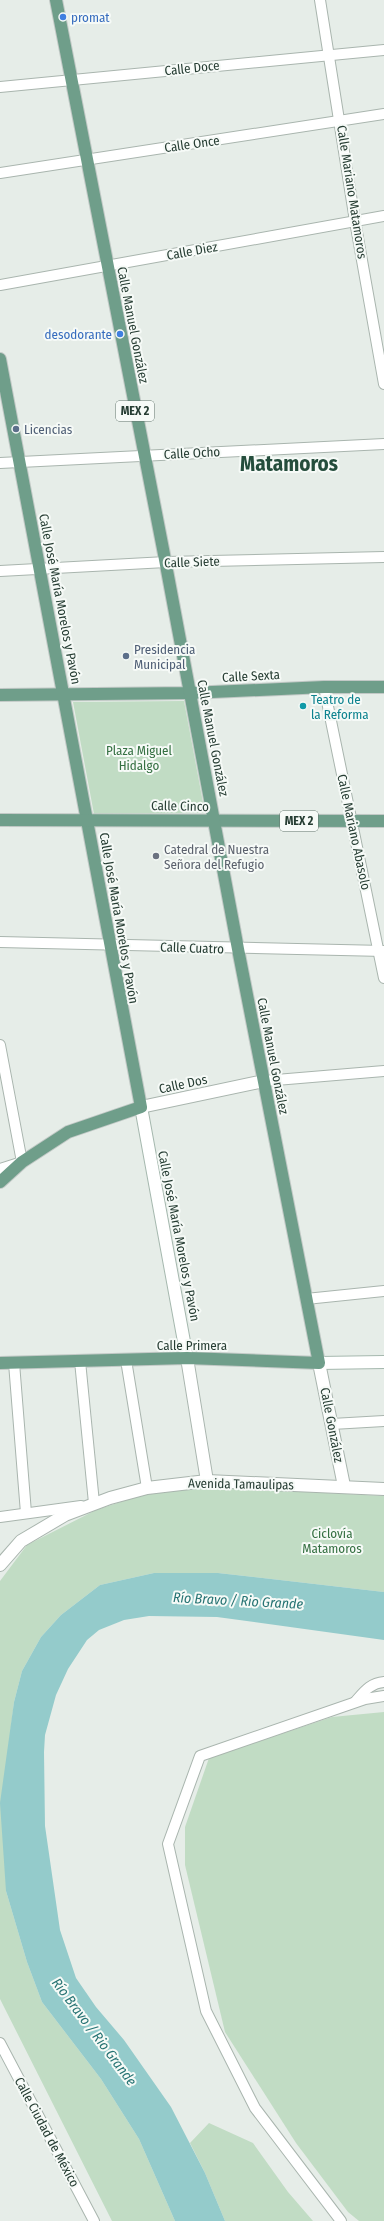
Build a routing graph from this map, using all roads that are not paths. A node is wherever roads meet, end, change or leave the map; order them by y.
1 (56, 0) edge
2 (320, 0) edge
3 (384, 50) edge
4 (330, 54) junction
5 (72, 80) junction
6 (0, 87) edge
7 (384, 114) edge
8 (340, 120) junction
9 (87, 159) junction
10 (0, 173) edge
11 (384, 216) edge
12 (355, 221) junction
13 (107, 266) junction
14 (0, 285) edge
15 (373, 316) junction
16 (384, 316) edge
17 (0, 360) edge
18 (384, 384) edge
19 (384, 444) edge
20 (144, 456) junction
21 (19, 462) junction
22 (0, 463) edge
23 (384, 557) edge
24 (166, 562) junction
25 (40, 570) junction
26 (0, 571) edge
27 (324, 687) junction
28 (384, 687) edge
29 (190, 693) junction
30 (64, 694) junction
31 (0, 695) edge
32 (88, 819) junction
33 (0, 820) edge
34 (215, 821) junction
35 (352, 821) junction
36 (384, 821) edge
37 (0, 942) edge
38 (110, 945) junction
39 (238, 949) junction
40 (382, 951) edge
41 (384, 978) edge
42 (0, 1045) edge
43 (2, 1065) edge
44 (384, 1071) edge
45 (264, 1081) junction
46 (140, 1106) junction
47 (22, 1162) junction
48 (0, 1169) edge
49 (0, 1182) edge
50 (384, 1291) edge
51 (306, 1300) junction
52 (187, 1358) junction
53 (126, 1360) junction
54 (80, 1361) junction
55 (384, 1362) edge
56 (0, 1363) edge
57 (14, 1363) junction
58 (319, 1363) junction
59 (384, 1421) edge
60 (332, 1424) junction
61 (207, 1481) junction
62 (344, 1486) junction
63 (148, 1488) junction
64 (384, 1489) edge
65 (89, 1505) junction
66 (26, 1513) junction
67 (0, 1516) edge
68 (0, 1565) edge
69 (384, 1682) edge
70 (384, 1696) edge
71 (355, 1702) junction
72 (0, 2043) edge
73 (94, 2221) edge
74 (342, 2221) edge

1 - 5 main road, Calle Manuel González / MEX 2
2 - 4 street, Calle Mariano Matamoros
3 - 4 street, Calle Doce
4 - 5 street, Calle Doce
4 - 8 street, Calle Mariano Matamoros
5 - 6 street, Calle Doce
5 - 9 main road, Calle Manuel González / MEX 2
7 - 8 street, Calle Once
8 - 9 street, Calle Once
8 - 12 street, Calle Mariano Matamoros
9 - 10 street, Calle Once
9 - 13 main road, Calle Manuel González / MEX 2
11 - 12 street, Calle Diez
12 - 13 street, Calle Diez
12 - 15 street, Calle Mariano Matamoros
13 - 14 street, Calle Diez
13 - 20 main road, Calle Manuel González / MEX 2
15 - 16 street
15 - 18 street, Calle Mariano Matamoros
17 - 21 main road, Calle José María Morelos y Pavón
19 - 20 street, Calle Ocho
20 - 21 street, Calle Ocho
20 - 24 main road, Calle Manuel González / MEX 2
21 - 22 street, Calle Ocho
21 - 25 main road, Calle José María Morelos y Pavón
23 - 24 street, Calle Siete
24 - 25 street, Calle Siete
24 - 29 main road, Calle Manuel González / MEX 2
25 - 26 street, Calle Siete
25 - 30 main road, Calle José María Morelos y Pavón
27 - 28 main road, Calle Sexta
27 - 29 main road, Calle Sexta
27 - 35 street, Calle Mariano Abasolo
29 - 30 main road, Calle Sexta
29 - 34 main road, Calle Manuel González / MEX 2
30 - 31 main road, Calle Sexta
30 - 32 main road, Calle José María Morelos y Pavón
32 - 33 main road, Calle Cinco / MEX 2
32 - 34 main road, Calle Cinco / MEX 2
32 - 38 main road, Calle José María Morelos y Pavón
34 - 35 main road, Calle Cinco / MEX 2
34 - 39 main road, Calle Manuel González
35 - 36 main road, Calle Cinco / MEX 2
35 - 40 street, Calle Mariano Abasolo
37 - 38 street, Calle Cuatro
38 - 39 street, Calle Cuatro
38 - 46 main road, Calle José María Morelos y Pavón
39 - 40 street, Calle Cuatro
39 - 45 main road, Calle Manuel González
40 - 41 street, Calle Mariano Abasolo
42 - 43 street
43 - 47 street
44 - 45 street, Calle Dos
45 - 46 street, Calle Dos
45 - 51 main road, Calle Manuel González
46 - 47 main road, Calle Dos
46 - 52 street, Calle José María Morelos y Pavón
47 - 48 street, Calle Dos
47 - 49 main road
50 - 51 street
51 - 58 main road, Calle Manuel González
52 - 53 main road, Calle Primera
52 - 58 main road, Calle Primera
52 - 61 street, Calle José María Morelos y Pavón
53 - 54 main road, Calle Primera
53 - 63 street
54 - 57 main road, Calle Primera
54 - 65 street
55 - 58 street, Calle Primera
56 - 57 main road, Calle Primera
57 - 66 street
58 - 60 street, Calle González
59 - 60 street
60 - 62 street, Calle González
61 - 62 street, Avenida Tamaulipas
61 - 63 street, Avenida Tamaulipas
62 - 64 street, Avenida Tamaulipas
63 - 65 street, Avenida Tamaulipas
65 - 66 street
65 - 68 street, Avenida Tamaulipas
66 - 67 street
69 - 71 street
70 - 71 street
71 - 74 street
72 - 73 street, Calle Ciudad de México

